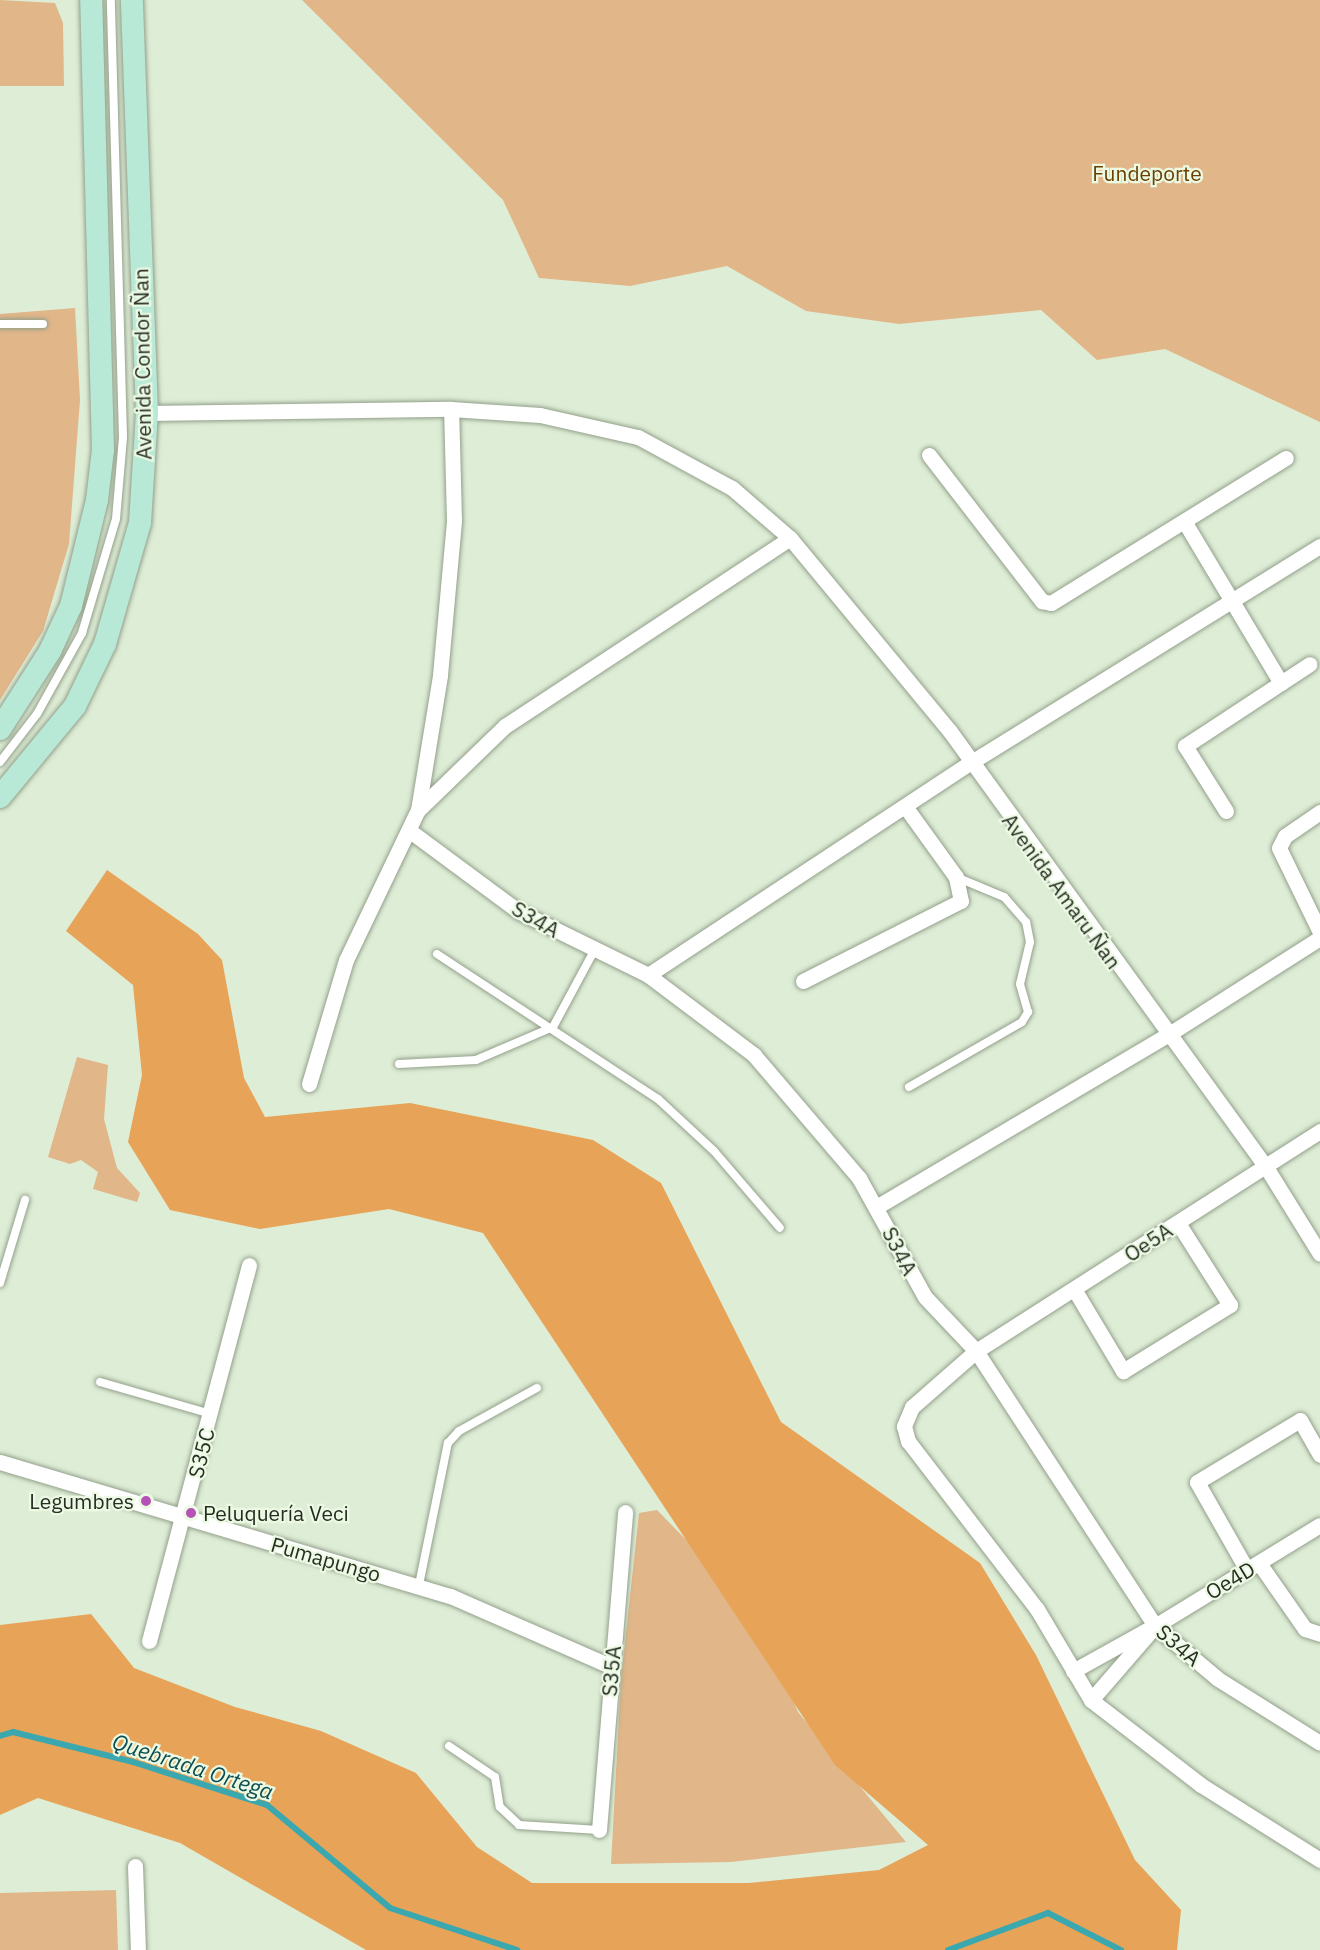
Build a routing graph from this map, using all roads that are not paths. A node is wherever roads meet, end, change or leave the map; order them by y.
1 (111, 0) edge
2 (90, 4) edge
3 (134, 4) edge
4 (0, 324) edge
5 (43, 324) dead end
6 (451, 409) junction
7 (147, 413) junction
8 (929, 455) dead end
9 (1286, 458) dead end
10 (1184, 521) junction
11 (790, 538) junction
12 (1320, 546) edge
13 (1233, 602) junction
14 (1310, 664) dead end
15 (1281, 683) junction
16 (0, 729) edge
17 (0, 762) edge
18 (970, 763) junction
19 (0, 797) edge
20 (907, 809) junction
21 (418, 810) junction
22 (1226, 811) dead end
23 (1320, 813) edge
24 (410, 831) junction
25 (956, 877) junction
26 (1320, 932) edge
27 (1320, 938) edge
28 (594, 951) junction
29 (437, 954) dead end
30 (648, 975) junction
31 (803, 981) dead end
32 (553, 1027) junction
33 (1166, 1036) junction
34 (399, 1064) dead end
35 (309, 1084) dead end
36 (909, 1087) dead end
37 (1320, 1131) edge
38 (1266, 1167) junction
39 (25, 1200) dead end
40 (878, 1206) junction
41 (1178, 1223) junction
42 (780, 1228) dead end
43 (1320, 1254) edge
44 (249, 1265) dead end
45 (0, 1284) edge
46 (1074, 1289) junction
47 (976, 1351) junction
48 (100, 1382) dead end
49 (537, 1388) dead end
50 (211, 1414) junction
51 (1320, 1455) edge
52 (0, 1461) edge
53 (626, 1512) dead end
54 (185, 1518) junction
55 (1320, 1525) edge
56 (1253, 1566) junction
57 (419, 1586) junction
58 (1155, 1626) junction
59 (1320, 1634) edge
60 (149, 1641) dead end
61 (610, 1666) junction
62 (1074, 1671) junction
63 (1091, 1700) junction
64 (1320, 1743) edge
65 (449, 1746) dead end
66 (599, 1830) joint
67 (1320, 1860) edge
68 (135, 1866) dead end
69 (138, 1950) edge

1 - 17 lane
2 - 16 main road, Avenida Condor Ñan
3 - 7 main road, Avenida Condor Ñan
4 - 5 lane
6 - 7 street, Avenida Amaru Ñan
6 - 11 street, Avenida Amaru Ñan
6 - 21 street
7 - 19 main road, Avenida Condor Ñan
8 - 10 street
9 - 10 street
10 - 13 street
11 - 18 street, Avenida Amaru Ñan
11 - 21 street
12 - 13 street
13 - 15 street
13 - 18 street
14 - 15 street
15 - 22 street
18 - 20 street
18 - 33 street, Avenida Amaru Ñan
20 - 25 street
20 - 30 street
21 - 24 street
23 - 26 street
24 - 28 street, S34A
24 - 35 street
25 - 31 street
25 - 36 lane
27 - 33 street
28 - 30 street, S34A
28 - 32 lane
29 - 32 lane
30 - 40 street, S34A
32 - 34 lane
32 - 42 lane
33 - 38 street, Avenida Amaru Ñan
33 - 40 street
37 - 38 street, Oe5A
38 - 41 street, Oe5A
38 - 43 street, Avenida Amaru Ñan
39 - 45 lane
40 - 47 street, S34A
41 - 46 street, Oe5A
41 - 46 street
44 - 50 street, S35C
46 - 47 street, Oe5A
47 - 58 street, S34A
47 - 62 street, Oe5A
48 - 50 lane
49 - 57 lane
50 - 54 street, S35C
51 - 56 street
52 - 54 street, Pumapungo
53 - 61 street, S35A
54 - 57 street, Pumapungo
54 - 60 street, S35C
55 - 56 street, Oe4D
56 - 58 street, Oe4D
56 - 59 street
57 - 61 street, Pumapungo
58 - 62 street
58 - 63 street, Oe4D
58 - 64 street, S34A
61 - 66 street, S35A
62 - 63 street
63 - 67 street
65 - 66 lane
68 - 69 street

